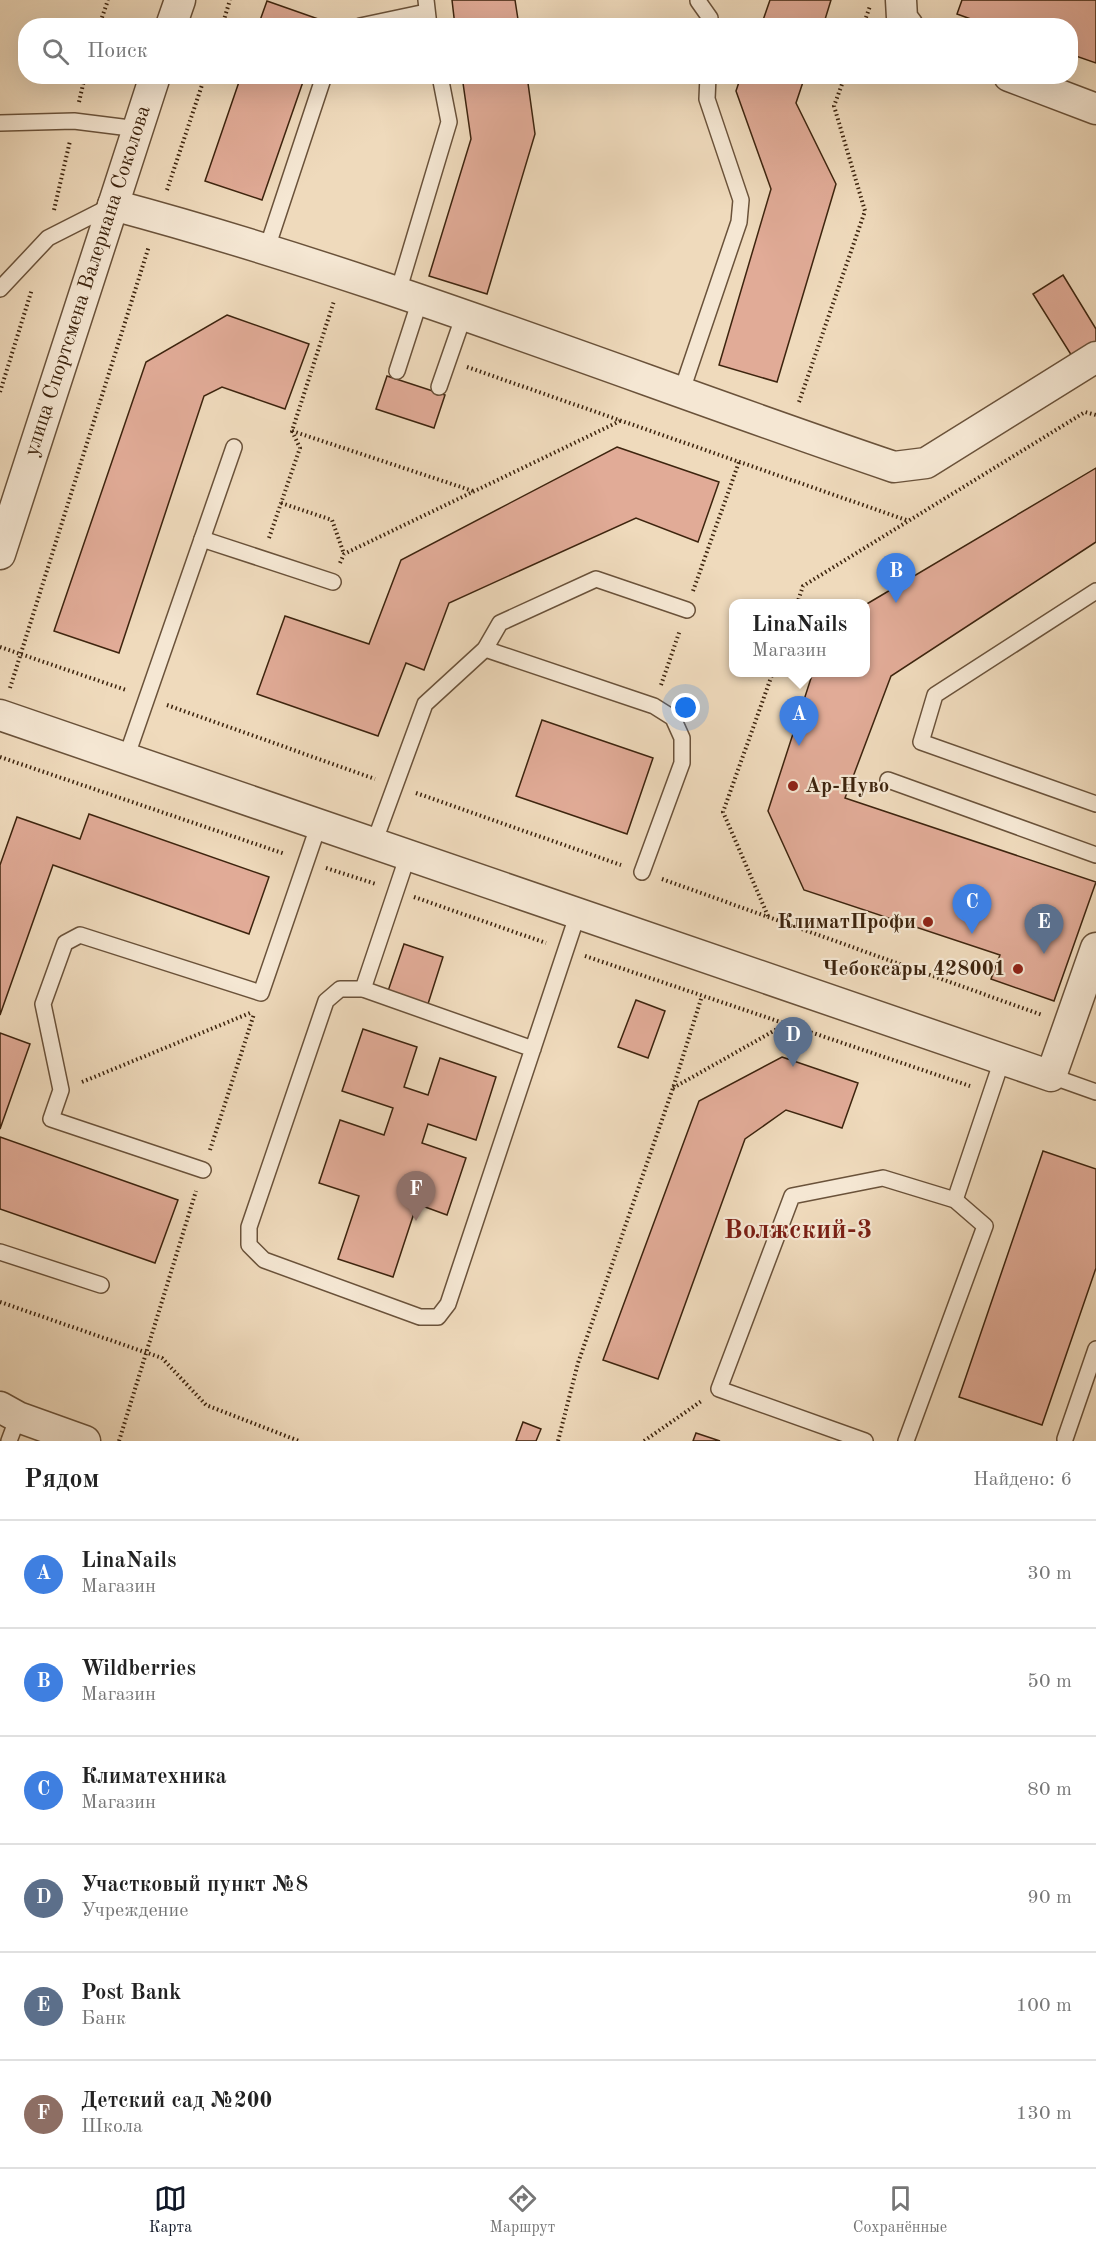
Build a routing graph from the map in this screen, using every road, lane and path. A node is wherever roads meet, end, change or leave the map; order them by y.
1 (108, 0) edge
2 (180, 0) edge
3 (230, 0) edge
4 (901, 0) edge
5 (698, 1) edge
6 (427, 13) edge
7 (102, 18) edge
8 (174, 18) edge
9 (224, 18) edge
10 (401, 18) edge
11 (710, 18) edge
12 (902, 18) edge
13 (152, 84) edge
14 (202, 84) edge
15 (321, 84) edge
16 (442, 84) edge
17 (708, 84) edge
18 (842, 84) edge
19 (1030, 84) edge
20 (1096, 109) edge
21 (0, 123) edge
22 (138, 129) junction
23 (113, 205) junction
24 (158, 217) junction
25 (267, 248) junction
26 (343, 273) junction
27 (0, 289) edge
28 (409, 296) junction
29 (464, 315) junction
30 (1096, 357) edge
31 (449, 361) junction
32 (398, 371) dead end
33 (439, 387) dead end
34 (681, 393) junction
35 (1096, 415) edge
36 (621, 420) junction
37 (292, 430) junction
38 (789, 432) junction
39 (234, 447) dead end
40 (739, 462) junction
41 (474, 491) junction
42 (281, 503) junction
43 (909, 521) junction
44 (202, 539) junction
45 (0, 554) edge
46 (344, 554) junction
47 (262, 559) junction
48 (333, 582) joint
49 (1096, 591) edge
50 (798, 599) edge
51 (687, 610) junction
52 (0, 647) edge
53 (485, 649) junction
54 (20, 654) junction
55 (771, 677) edge
56 (147, 698) junction
57 (654, 706) junction
58 (1, 715) edge
59 (0, 757) edge
60 (126, 758) junction
61 (888, 780) dead end
62 (395, 786) junction
63 (1096, 804) edge
64 (319, 824) junction
65 (374, 843) junction
66 (408, 855) junction
67 (1096, 855) edge
68 (307, 861) junction
69 (642, 872) junction
70 (396, 891) junction
71 (578, 913) junction
72 (768, 916) junction
73 (1096, 948) edge
74 (566, 949) junction
75 (363, 989) junction
76 (702, 996) junction
77 (786, 1024) junction
78 (1068, 1024) junction
79 (533, 1049) junction
80 (1002, 1060) junction
81 (1051, 1076) junction
82 (673, 1088) junction
83 (62, 1090) junction
84 (1096, 1092) edge
85 (990, 1093) junction
86 (203, 1170) junction
87 (955, 1200) junction
88 (0, 1252) edge
89 (101, 1285) dead end
90 (0, 1302) edge
91 (1096, 1349) edge
92 (146, 1353) junction
93 (718, 1389) junction
94 (9, 1422) edge
95 (1065, 1439) dead end
96 (85, 1441) edge
97 (119, 1441) edge
98 (299, 1441) edge
99 (558, 1441) edge
100 (644, 1441) edge
101 (865, 1441) edge
102 (906, 1441) edge

1 - 7 path
2 - 8 street
3 - 9 path
4 - 12 street
5 - 11 lane
6 - 10 lane
13 - 22 street, улица Спортсмена Валериана Соколова
14 - 24 path
15 - 25 lane
16 - 28 lane
17 - 34 lane
18 - 38 path
19 - 20 street
21 - 22 lane
22 - 23 street, улица Спортсмена Валериана Соколова
23 - 24 street
23 - 27 lane
23 - 45 street, улица Спортсмена Валериана Соколова
24 - 25 street
24 - 54 path
25 - 26 street
26 - 28 street
26 - 37 path
28 - 29 street
28 - 32 lane
29 - 31 lane
29 - 34 street
30 - 38 street
31 - 33 lane
31 - 36 path
34 - 38 street
35 - 43 path
36 - 40 path
36 - 41 path
37 - 41 path
37 - 42 path
39 - 44 lane
40 - 43 path
40 - 51 path
41 - 46 path
42 - 46 path
42 - 47 path
43 - 50 path
44 - 47 lane
44 - 56 lane
46 - 48 path
47 - 48 lane
49 - 63 lane
51 - 53 lane
51 - 57 path
52 - 54 path
53 - 57 lane
53 - 62 lane
54 - 56 path
54 - 58 path
55 - 72 path
56 - 60 lane
56 - 62 path
57 - 69 lane
58 - 60 street
59 - 68 path
60 - 64 street
61 - 67 lane
62 - 65 lane
62 - 69 path
64 - 65 street
64 - 68 lane
65 - 66 street
66 - 70 lane
66 - 71 street
68 - 70 path
68 - 83 lane
69 - 72 path
70 - 74 path
70 - 75 lane
71 - 74 lane
71 - 80 street
72 - 78 path
73 - 78 street
74 - 76 path
74 - 79 lane
75 - 79 lane
75 - 79 lane
76 - 77 path
76 - 82 path
77 - 82 path
77 - 85 path
78 - 81 street
80 - 81 street
80 - 85 lane
81 - 84 lane
82 - 99 path
83 - 86 lane
83 - 86 path
85 - 87 lane
86 - 92 path
87 - 93 lane
87 - 102 lane
88 - 89 lane
90 - 92 path
91 - 95 lane
92 - 97 path
92 - 98 path
93 - 100 path
93 - 101 lane
94 - 96 street

